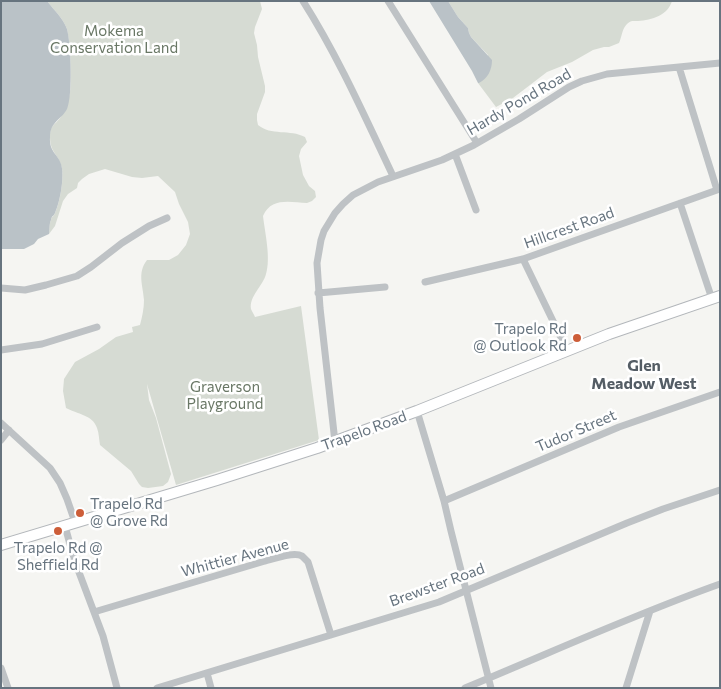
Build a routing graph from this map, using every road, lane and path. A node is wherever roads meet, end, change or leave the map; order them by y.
1 (303, 1) edge
2 (388, 1) edge
3 (720, 63) edge
4 (678, 67) junction
5 (477, 144) junction
6 (455, 154) junction
7 (393, 176) junction
8 (718, 189) edge
9 (680, 203) junction
10 (476, 210) dead end
11 (166, 218) dead end
12 (523, 259) junction
13 (425, 282) dead end
14 (385, 286) dead end
15 (1, 288) edge
16 (318, 293) junction
17 (716, 298) edge
18 (97, 327) dead end
19 (1, 350) edge
20 (567, 350) junction
21 (720, 392) edge
22 (417, 411) junction
23 (1, 423) edge
24 (9, 430) junction
25 (1, 440) edge
26 (335, 442) junction
27 (720, 490) edge
28 (444, 501) junction
29 (75, 522) junction
30 (65, 526) junction
31 (1, 545) edge
32 (720, 584) edge
33 (466, 590) junction
34 (650, 611) junction
35 (94, 612) junction
36 (331, 636) junction
37 (1, 668) edge
38 (207, 673) junction
39 (488, 678) junction
40 (628, 687) edge
41 (8, 688) edge
42 (117, 688) edge
43 (157, 688) edge
44 (211, 688) edge
45 (465, 688) edge
46 (491, 688) edge

1 - 7 street
2 - 5 street
3 - 4 street, Hardy Pond Road
4 - 5 street, Hardy Pond Road
4 - 8 street
5 - 6 street, Hardy Pond Road
6 - 7 street, Hardy Pond Road
6 - 10 street
7 - 16 street, Hardy Pond Road
8 - 9 street, Hillcrest Road
9 - 12 street, Hillcrest Road
9 - 17 street
11 - 15 street
12 - 13 street, Hillcrest Road
12 - 20 street
14 - 16 street
16 - 26 street, Hardy Pond Road
17 - 20 main road, Trapelo Road
18 - 19 street
20 - 22 main road, Trapelo Road
21 - 28 street, Tudor Street
22 - 26 main road, Trapelo Road
22 - 28 street
23 - 24 street
24 - 25 street
24 - 29 street
26 - 29 main road, Trapelo Road
27 - 33 street, Brewster Road
28 - 33 street
29 - 30 main road, Trapelo Road
30 - 31 main road, Trapelo Road
30 - 35 street
32 - 34 street
33 - 36 street, Brewster Road
33 - 39 street
34 - 39 street
34 - 40 street
35 - 36 street, Whittier Avenue
35 - 42 street
36 - 38 street, Brewster Road
37 - 41 street
38 - 43 street, Brewster Road
38 - 44 street
39 - 45 street
39 - 46 street

